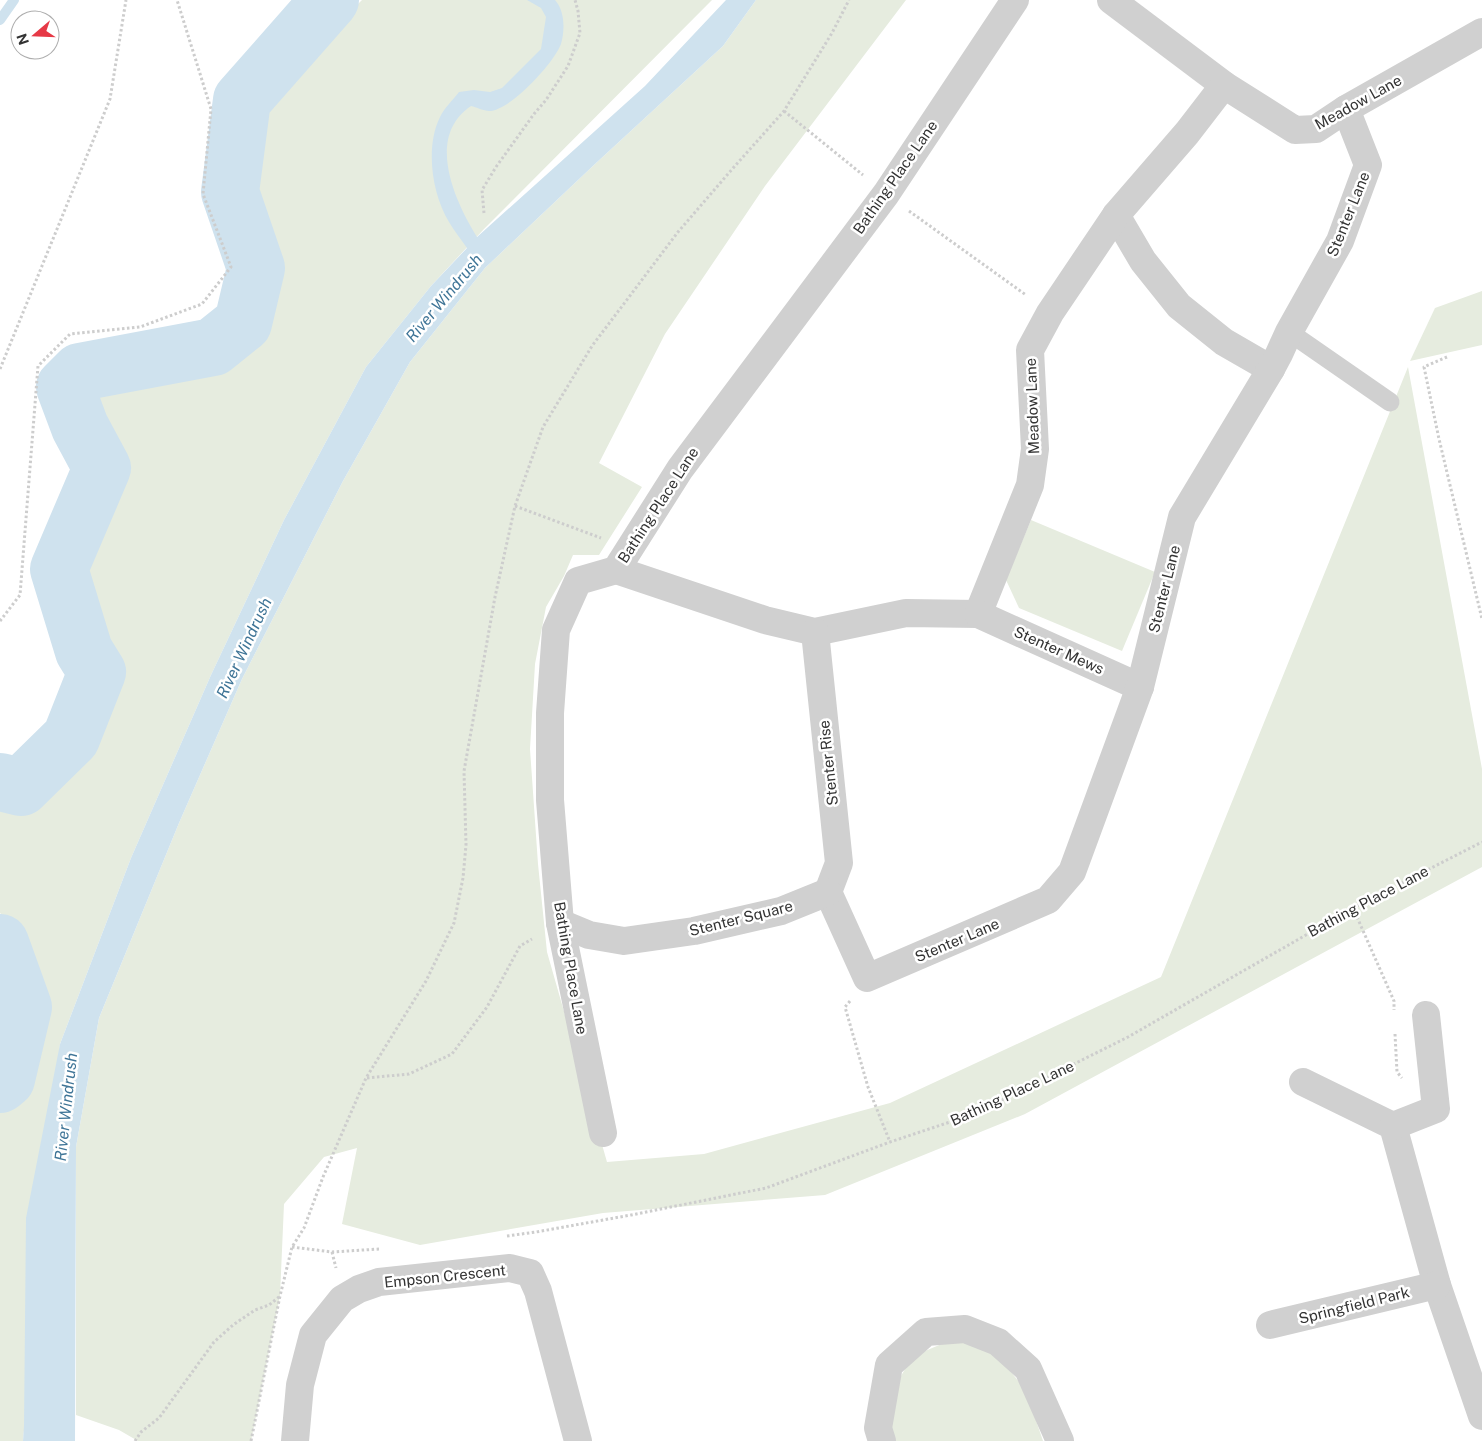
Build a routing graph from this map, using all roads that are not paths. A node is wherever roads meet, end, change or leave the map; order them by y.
1 (1015, 0) edge
2 (1111, 0) edge
3 (1482, 32) edge
4 (1224, 85) junction
5 (1346, 109) junction
6 (1116, 215) junction
7 (1289, 332) junction
8 (1271, 370) junction
9 (1390, 402) dead end
10 (622, 559) junction
11 (978, 614) junction
12 (814, 632) junction
13 (1140, 686) junction
14 (828, 892) junction
15 (560, 923) junction
16 (1426, 1015) dead end
17 (1303, 1082) dead end
18 (1393, 1126) junction
19 (603, 1133) dead end
20 (1437, 1285) junction
21 (1270, 1325) dead end
22 (1480, 1402) edge
23 (295, 1441) edge
24 (578, 1441) edge
25 (882, 1441) edge
26 (1060, 1441) edge

1 - 10 street, Bathing Place Lane
2 - 4 street
3 - 5 street, Meadow Lane
4 - 5 street, Meadow Lane
4 - 6 street, Meadow Lane
5 - 7 street, Stenter Lane
6 - 8 street
6 - 11 street, Meadow Lane
7 - 8 street, Stenter Lane
7 - 9 lane
8 - 13 street, Stenter Lane
10 - 12 street
10 - 15 street, Bathing Place Lane
11 - 12 street
11 - 13 street, Stenter Mews
12 - 14 street, Stenter Rise
13 - 14 street, Stenter Lane
14 - 15 street, Stenter Square
15 - 19 street, Bathing Place Lane
16 - 18 street
17 - 18 street
18 - 20 street
20 - 21 street, Springfield Park
20 - 22 street
23 - 24 street, Empson Crescent
25 - 26 street

